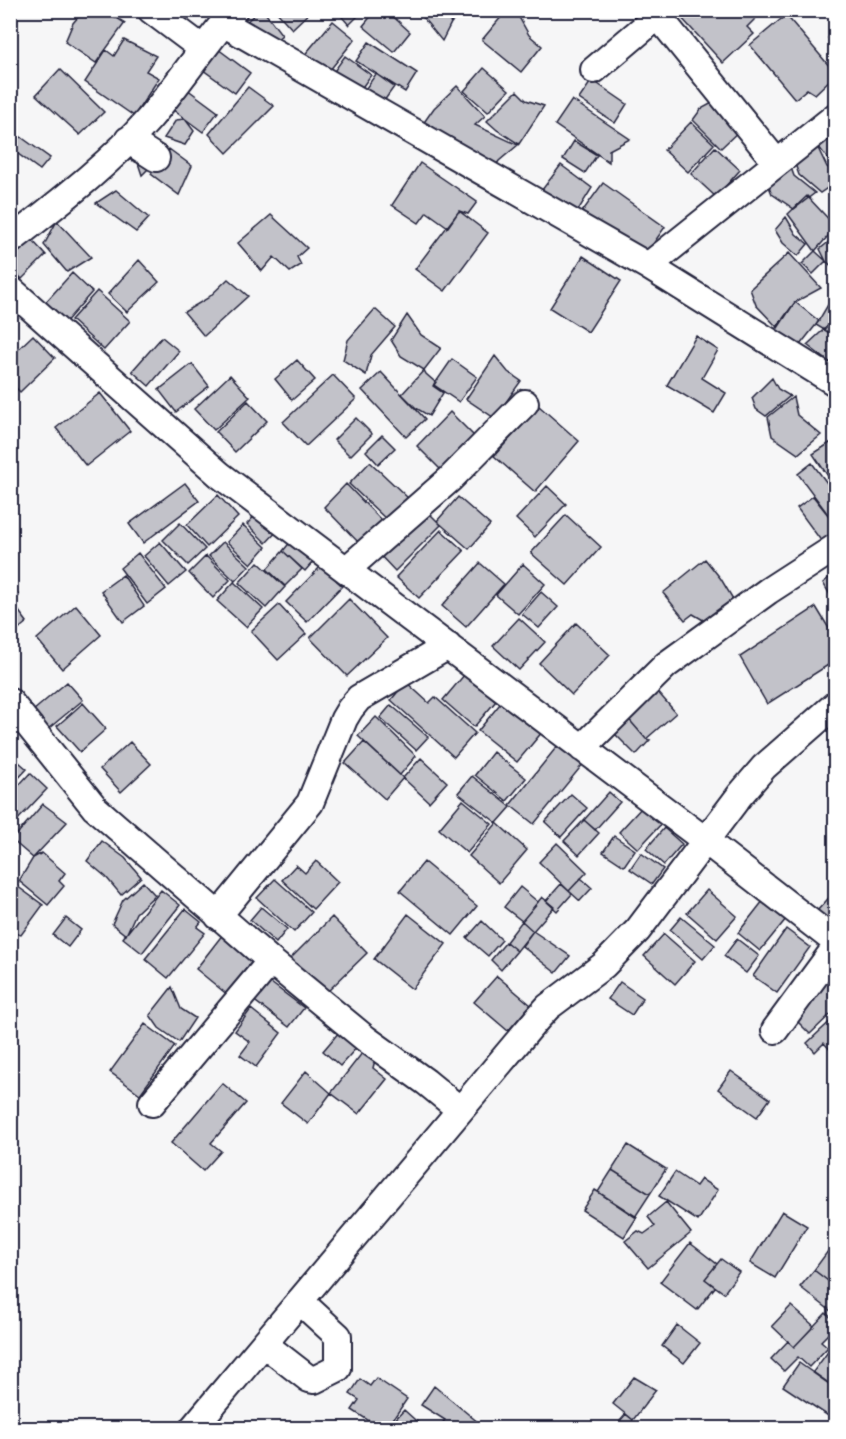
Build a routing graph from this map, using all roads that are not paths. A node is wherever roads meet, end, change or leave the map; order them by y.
1 (152, 10) edge
2 (229, 17) edge
3 (204, 49) junction
4 (594, 70) dead end
5 (836, 116) edge
6 (128, 140) junction
7 (156, 158) dead end
8 (777, 163) junction
9 (10, 241) edge
10 (648, 266) junction
11 (10, 289) edge
12 (836, 383) edge
13 (525, 403) dead end
14 (836, 547) edge
15 (346, 570) junction
16 (448, 646) junction
17 (10, 702) edge
18 (836, 704) edge
19 (582, 748) junction
20 (706, 842) junction
21 (218, 916) junction
22 (836, 942) edge
23 (836, 947) edge
24 (271, 961) junction
25 (775, 1030) dead end
26 (152, 1103) dead end
27 (459, 1109) junction
28 (300, 1301) junction
29 (264, 1344) junction
30 (193, 1428) edge

1 - 3 street
2 - 3 street
2 - 10 street
3 - 6 street
4 - 8 street
5 - 8 street
6 - 7 street
6 - 9 street
8 - 10 street
10 - 12 street
11 - 15 street
13 - 15 street
14 - 19 street
15 - 16 street
16 - 19 street
16 - 21 street
17 - 21 street
18 - 20 street
19 - 20 street
20 - 22 street
20 - 27 street
21 - 24 street
23 - 25 street
24 - 26 street
24 - 27 street
27 - 28 street
28 - 29 street
28 - 29 street
29 - 30 street

